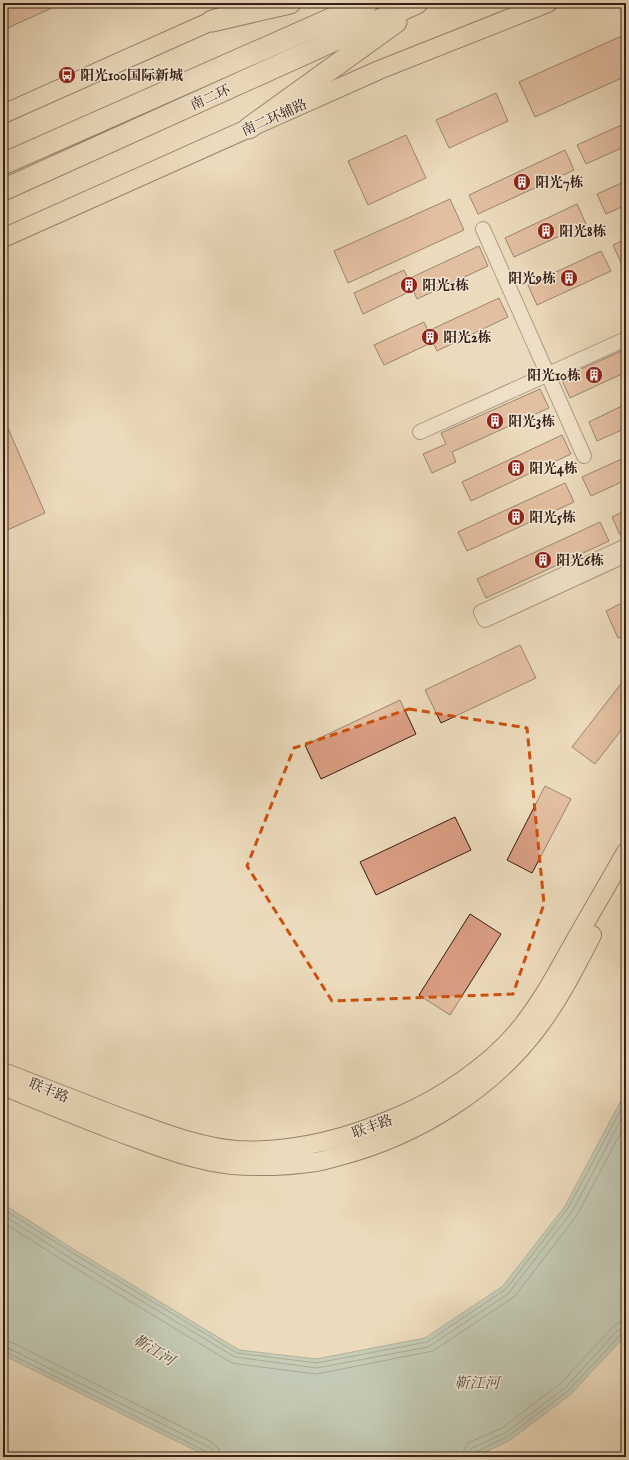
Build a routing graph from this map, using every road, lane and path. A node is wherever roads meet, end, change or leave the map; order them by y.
1 (250, 3) edge
2 (290, 3) edge
3 (367, 3) edge
4 (417, 3) edge
5 (423, 3) edge
6 (548, 3) edge
7 (212, 21) junction
8 (6, 111) edge
9 (250, 128) junction
10 (3, 164) edge
11 (3, 190) edge
12 (483, 229) dead end
13 (3, 238) edge
14 (626, 339) edge
15 (548, 374) junction
16 (420, 432) dead end
17 (584, 456) dead end
18 (626, 546) edge
19 (626, 555) edge
20 (626, 852) edge
21 (626, 874) edge
22 (3, 1072) edge
23 (3, 1086) edge

1 - 7 main road
2 - 7 highway
3 - 10 highway, 南二环
4 - 11 highway, 南二环
5 - 9 highway
6 - 9 main road, 南二环辅路
7 - 8 main road
9 - 13 main road, 南二环辅路
12 - 15 street
14 - 15 street
15 - 16 street
15 - 17 street
18 - 19 street
20 - 22 main road, 联丰路
21 - 23 main road, 联丰路

